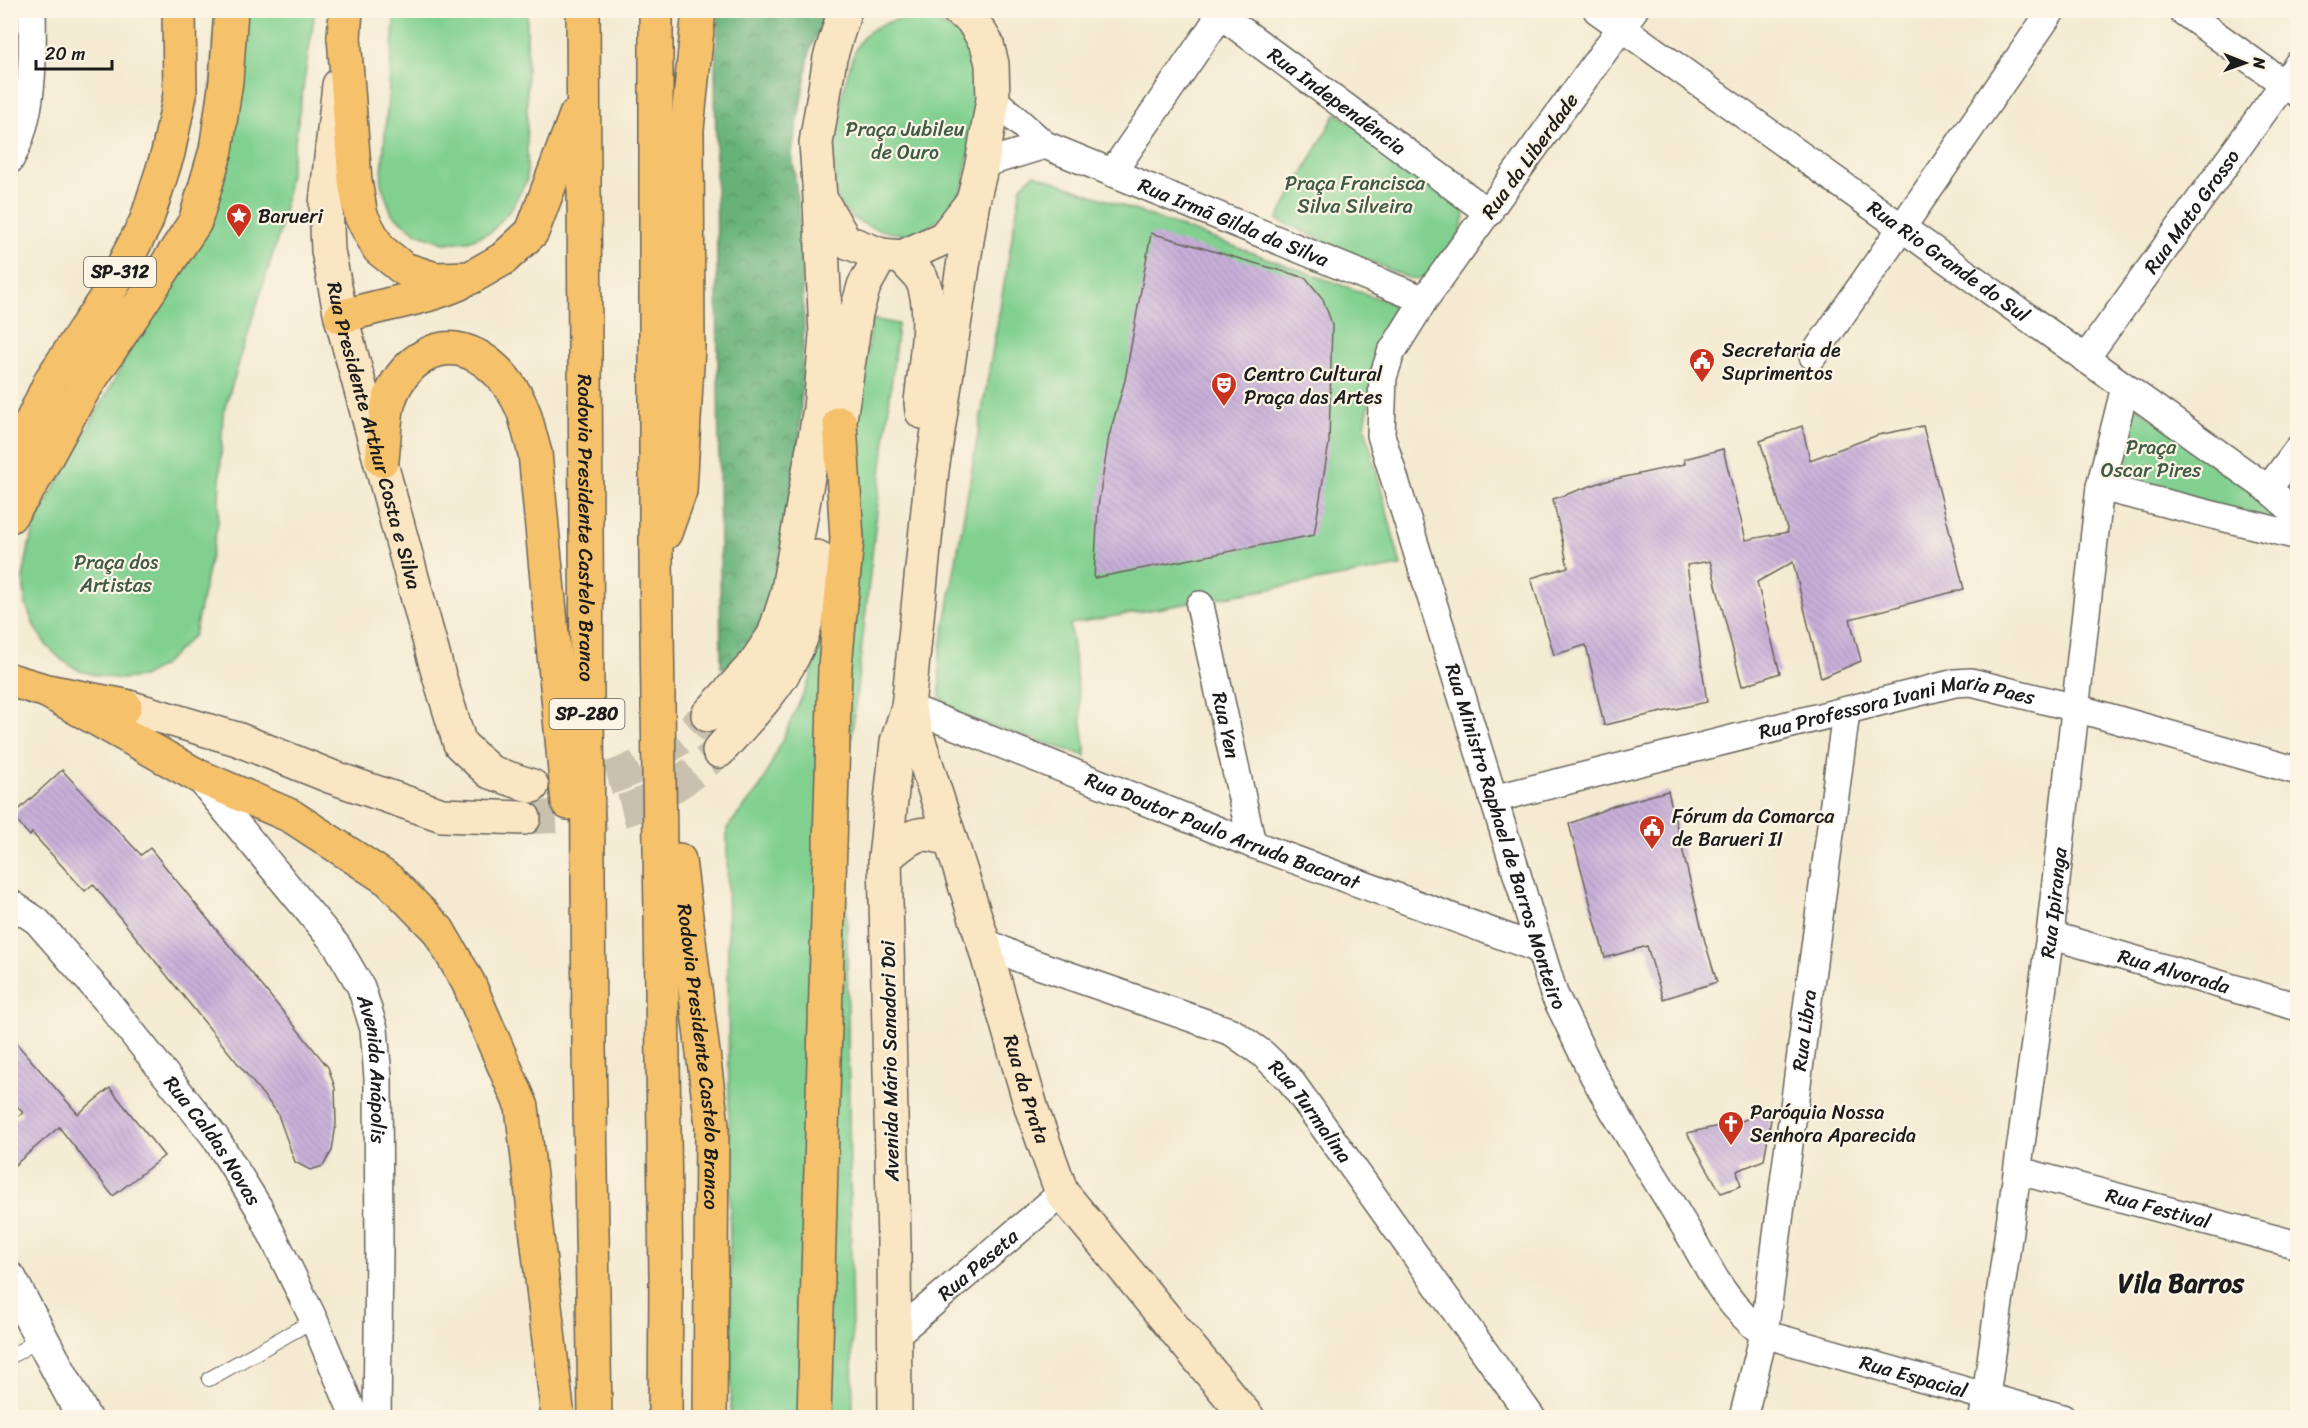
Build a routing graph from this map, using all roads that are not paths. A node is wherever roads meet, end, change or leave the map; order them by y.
1 (32, 10) edge
2 (179, 10) edge
3 (231, 10) edge
4 (583, 10) edge
5 (656, 10) edge
6 (699, 10) edge
7 (958, 10) edge
8 (1597, 10) edge
9 (2052, 10) edge
10 (2181, 10) edge
11 (1219, 12) edge
12 (847, 14) edge
13 (1627, 19) edge
14 (345, 24) edge
15 (2293, 81) edge
16 (584, 94) junction
17 (993, 99) junction
18 (1045, 145) junction
19 (10, 160) edge
20 (982, 164) junction
21 (1112, 173) junction
22 (820, 198) junction
23 (973, 201) junction
24 (1489, 213) junction
25 (1902, 227) junction
26 (892, 256) junction
27 (470, 278) junction
28 (1424, 300) junction
29 (341, 317) junction
30 (1814, 356) dead end
31 (2085, 359) junction
32 (51, 380) junction
33 (2125, 387) junction
34 (10, 422) edge
35 (840, 423) junction
36 (2298, 449) edge
37 (382, 460) junction
38 (10, 468) edge
39 (932, 470) junction
40 (2100, 487) junction
41 (2268, 489) junction
42 (10, 516) edge
43 (2298, 516) edge
44 (2298, 536) edge
45 (656, 558) junction
46 (1200, 605) dead end
47 (10, 657) edge
48 (10, 680) edge
49 (47, 691) junction
50 (658, 699) junction
51 (908, 707) junction
52 (2076, 708) junction
53 (1846, 712) junction
54 (708, 715) tunnel mouth
55 (719, 751) tunnel mouth
56 (2298, 771) edge
57 (198, 776) junction
58 (532, 786) tunnel mouth
59 (1493, 799) junction
60 (524, 818) tunnel mouth
61 (950, 840) junction
62 (1252, 844) junction
63 (885, 858) junction
64 (10, 903) edge
65 (2050, 935) junction
66 (983, 940) junction
67 (1539, 949) junction
68 (2298, 1007) edge
69 (589, 1046) junction
70 (2019, 1171) junction
71 (1062, 1193) junction
72 (2298, 1245) edge
73 (10, 1280) edge
74 (314, 1320) junction
75 (1764, 1334) junction
76 (894, 1336) junction
77 (42, 1337) junction
78 (10, 1358) edge
79 (209, 1379) dead end
80 (1984, 1407) edge
81 (84, 1418) edge
82 (355, 1418) edge
83 (377, 1418) edge
84 (558, 1418) edge
85 (574, 1418) edge
86 (595, 1418) edge
87 (665, 1418) edge
88 (710, 1418) edge
89 (814, 1418) edge
90 (895, 1418) edge
91 (1248, 1418) edge
92 (1532, 1418) edge
93 (1743, 1418) edge
94 (2062, 1418) edge

1 - 19 street
2 - 32 main road, SP-312
3 - 42 main road
4 - 16 main road, Rodovia Presidente Castelo Branco / SP-280
5 - 45 main road, Rodovia Presidente Castelo Branco
6 - 45 main road
7 - 17 main road
8 - 13 street, Rua Rio Grande do Sul
9 - 25 street
10 - 15 street
11 - 21 street
11 - 24 street, Rua Independência
12 - 22 main road
13 - 24 street, Rua da Liberdade
13 - 25 street, Rua Rio Grande do Sul
14 - 27 main road
14 - 29 main road, Rua Presidente Arthur Costa e Silva
15 - 31 street, Rua Mato Grosso
16 - 27 main road
16 - 69 main road, Rodovia Presidente Castelo Branco / SP-280
17 - 18 street, Rua Irmã Gilda da Silva
17 - 20 main road
18 - 20 street
18 - 21 street, Rua Irmã Gilda da Silva
20 - 23 main road
21 - 28 street, Rua Irmã Gilda da Silva
22 - 26 main road
22 - 54 main road
23 - 26 main road
23 - 39 main road
24 - 28 street, Rua da Liberdade
25 - 30 street
25 - 31 street, Rua Rio Grande do Sul
26 - 35 main road
26 - 39 main road
27 - 29 main road
28 - 59 street, Rua Ministro Raphael de Barros Monteiro
29 - 37 main road, Rua Presidente Arthur Costa e Silva
31 - 33 street, Rua Rio Grande do Sul
32 - 34 main road
32 - 38 main road
33 - 40 street, Rua Ipiranga
33 - 41 street, Rua Rio Grande do Sul
35 - 55 main road
35 - 89 main road
36 - 41 street
37 - 58 main road, Rua Presidente Arthur Costa e Silva
37 - 69 main road
39 - 51 main road
40 - 44 street
40 - 52 street, Rua Ipiranga
41 - 43 street, Rua Rio Grande do Sul
45 - 50 main road, Rodovia Presidente Castelo Branco
46 - 62 street, Rua Yen
47 - 49 main road
48 - 49 main road
49 - 57 main road
49 - 60 main road
50 - 87 main road, Rodovia Presidente Castelo Branco
50 - 88 main road, Rodovia Presidente Castelo Branco
51 - 61 main road, Rua da Prata
51 - 62 street, Rua Doutor Paulo Arruda Bacarat
51 - 63 main road, Avenida Mário Sanadori Doi
52 - 53 street, Rua Professora Ivani Maria Paes
52 - 56 street, Rua Professora Ivani Maria Paes
52 - 65 street, Rua Ipiranga
53 - 59 street, Rua Professora Ivani Maria Paes
53 - 75 street, Rua Libra
57 - 83 street, Avenida Anápolis
57 - 84 main road
59 - 67 street, Rua Ministro Raphael de Barros Monteiro
61 - 63 main road
61 - 66 main road, Rua da Prata
62 - 67 street, Rua Doutor Paulo Arruda Bacarat
63 - 76 main road, Avenida Mário Sanadori Doi
64 - 74 street, Rua Caldas Novas
65 - 68 street, Rua Alvorada
65 - 70 street, Rua Ipiranga
66 - 71 main road, Rua da Prata
66 - 92 street, Rua Turmalina
67 - 75 street, Rua Ministro Raphael de Barros Monteiro
69 - 85 main road, Rodovia Presidente Castelo Branco
69 - 86 main road, Rodovia Presidente Castelo Branco / SP-280
70 - 72 street, Rua Festival
70 - 80 street, Rua Ipiranga
71 - 76 street, Rua Peseta
71 - 91 main road, Rua da Prata
73 - 77 street
74 - 79 lane
74 - 82 street, Rua Caldas Novas
75 - 80 street, Rua Espacial
75 - 93 street, Rua Libra
76 - 90 main road, Avenida Mário Sanadori Doi
77 - 78 lane
77 - 81 street
80 - 94 street, Rua Espacial

